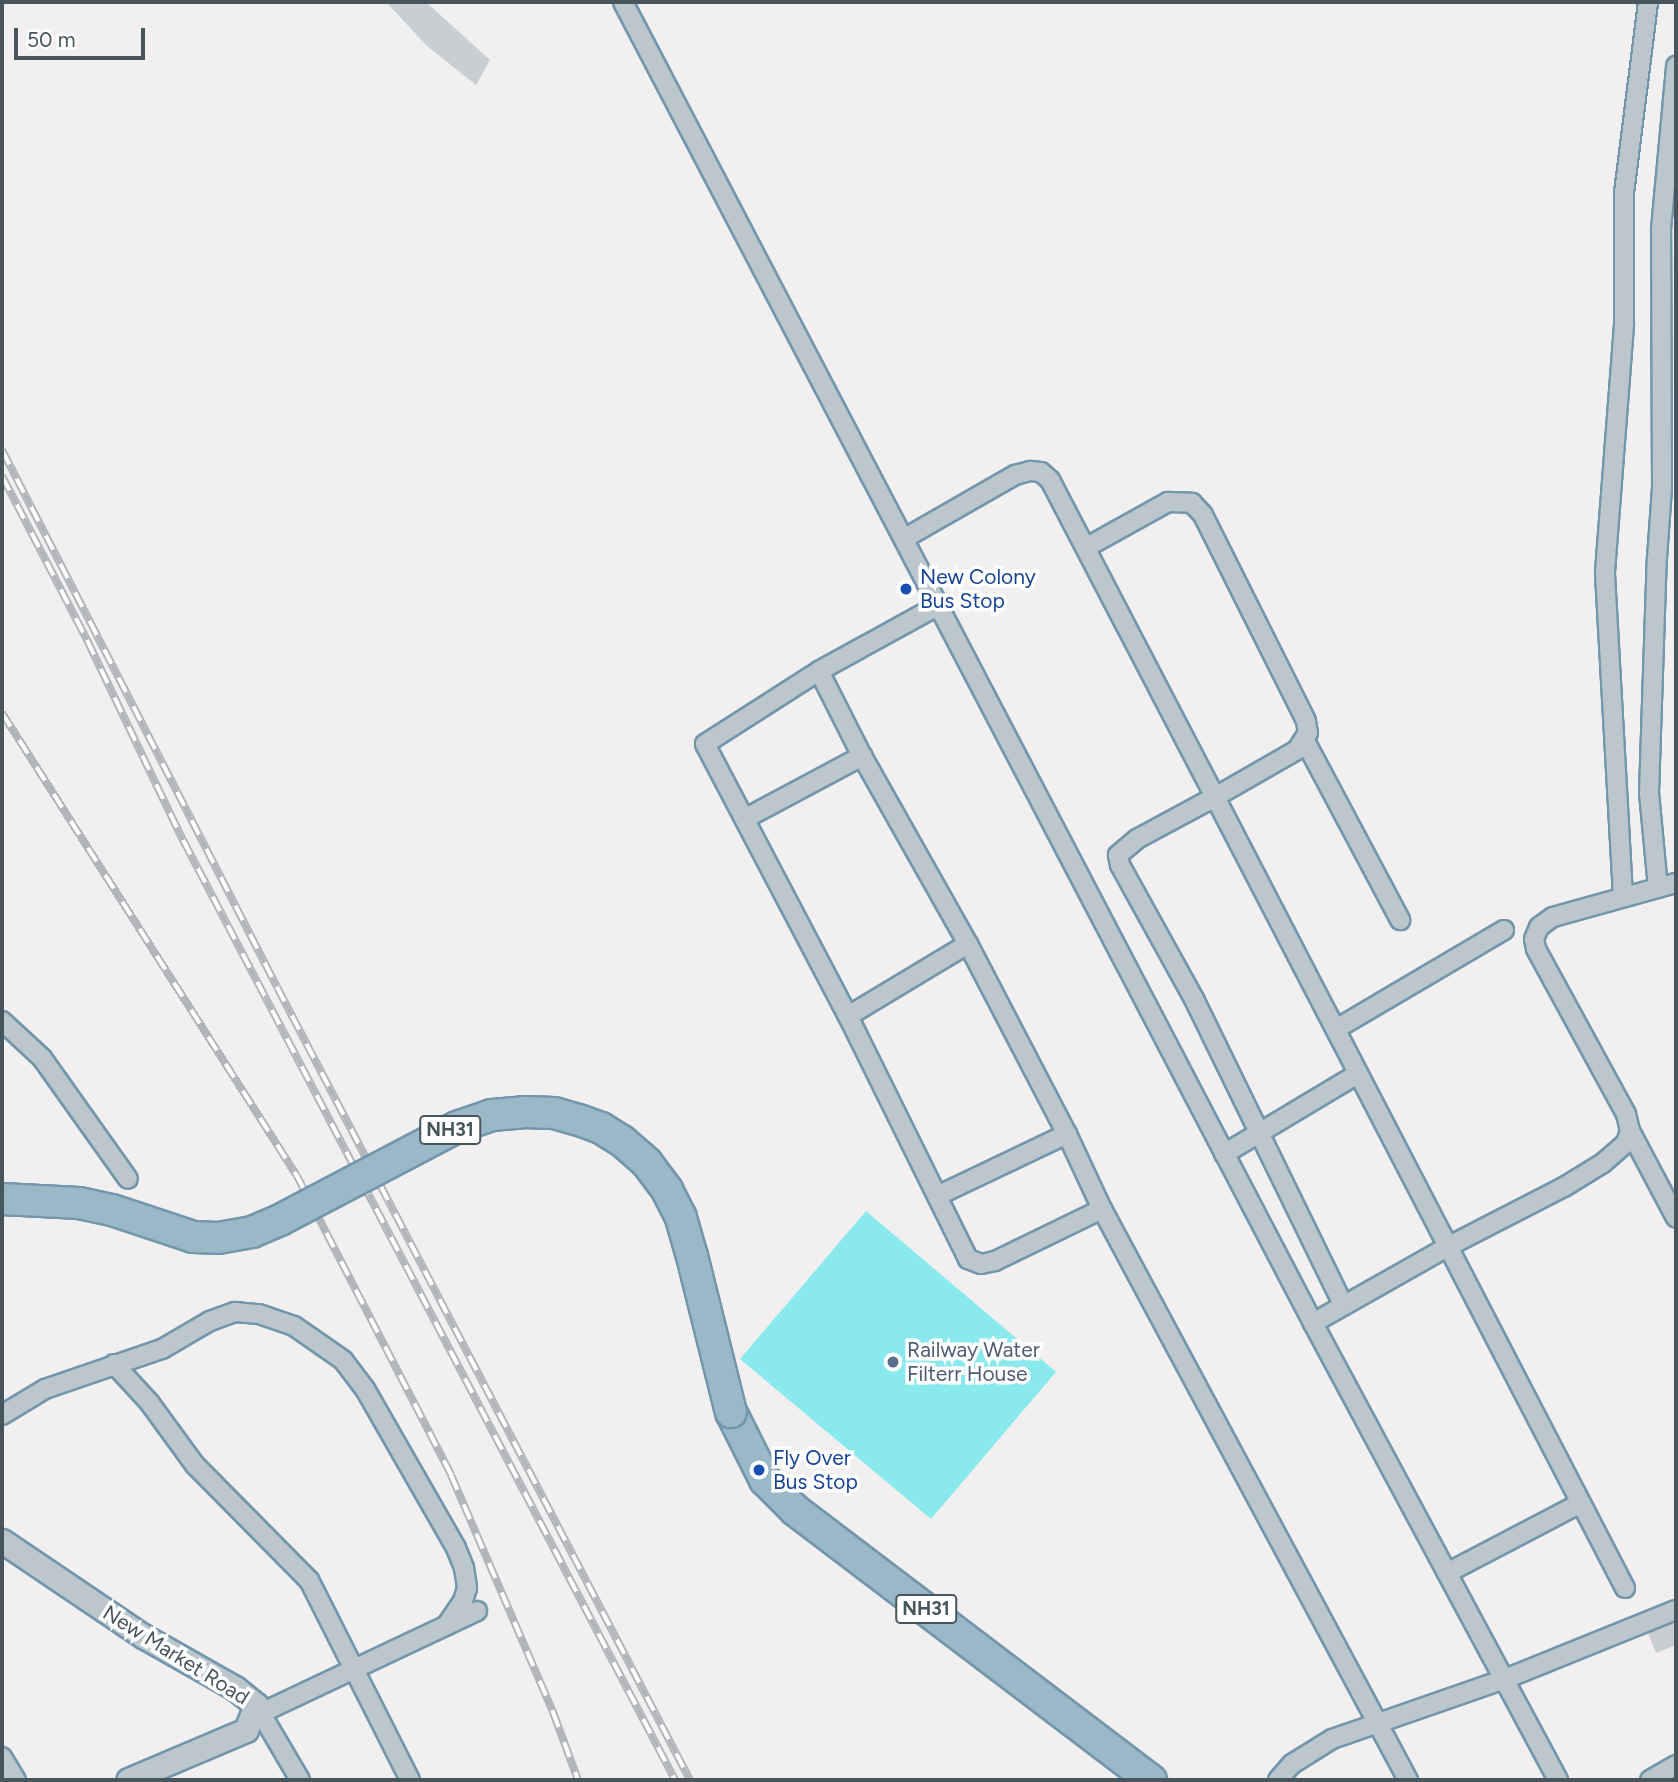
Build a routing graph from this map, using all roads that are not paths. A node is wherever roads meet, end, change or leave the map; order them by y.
1 (623, 2) edge
2 (1648, 2) edge
3 (1676, 66) edge
4 (905, 538) junction
5 (1087, 547) junction
6 (939, 605) junction
7 (819, 671) junction
8 (1305, 741) junction
9 (862, 756) junction
10 (1215, 797) junction
11 (746, 818) junction
12 (1676, 883) edge
13 (1658, 888) junction
14 (1623, 896) junction
15 (1399, 920) dead end
16 (1504, 930) dead end
17 (968, 944) junction
18 (848, 1016) junction
19 (4, 1025) edge
20 (1336, 1029) junction
21 (1356, 1075) junction
22 (1630, 1130) junction
23 (1257, 1132) junction
24 (1067, 1134) junction
25 (1224, 1154) junction
26 (128, 1179) dead end
27 (939, 1195) junction
28 (2, 1199) edge
29 (1102, 1209) junction
30 (1676, 1218) edge
31 (1449, 1246) junction
32 (1343, 1305) junction
33 (1313, 1323) junction
34 (114, 1364) junction
35 (2, 1415) edge
36 (1581, 1503) junction
37 (2, 1541) edge
38 (1447, 1573) junction
39 (1625, 1588) dead end
40 (1676, 1610) edge
41 (477, 1611) dead end
42 (446, 1626) junction
43 (354, 1671) junction
44 (1505, 1679) junction
45 (258, 1709) junction
46 (1378, 1722) junction
47 (2, 1757) edge
48 (1676, 1766) edge
49 (16, 1780) edge
50 (128, 1780) edge
51 (300, 1780) edge
52 (410, 1780) edge
53 (1151, 1780) edge
54 (1278, 1780) edge
55 (1408, 1780) edge
56 (1558, 1780) edge
57 (1650, 1780) edge

1 - 4 street
2 - 14 street
3 - 13 street
4 - 5 street
4 - 6 street
5 - 8 street
5 - 10 street
6 - 7 street
6 - 25 street
7 - 9 street
7 - 11 street
8 - 10 street
8 - 15 street
9 - 11 street
9 - 17 street
10 - 20 street
10 - 23 street
11 - 18 street
12 - 13 street
13 - 14 street
14 - 22 street
16 - 20 street
17 - 18 street
17 - 24 street
18 - 27 street
19 - 26 street
20 - 21 street
21 - 23 street
21 - 31 street
22 - 30 street
22 - 31 street
23 - 25 street
23 - 32 street
24 - 27 street
24 - 29 street
25 - 33 street
27 - 29 street
28 - 53 highway, NH31, bridge
29 - 46 street
31 - 32 street
31 - 36 street
32 - 33 street
33 - 38 street
34 - 35 street
34 - 42 street
34 - 43 street
36 - 38 street
36 - 39 street
37 - 45 street, New Market Road
38 - 44 street
40 - 44 street
41 - 42 street
42 - 43 street
43 - 45 street
43 - 52 street
44 - 46 street
44 - 56 street
45 - 50 street, New Market Road
45 - 51 street
46 - 54 street
46 - 55 street
47 - 49 street
48 - 57 street

